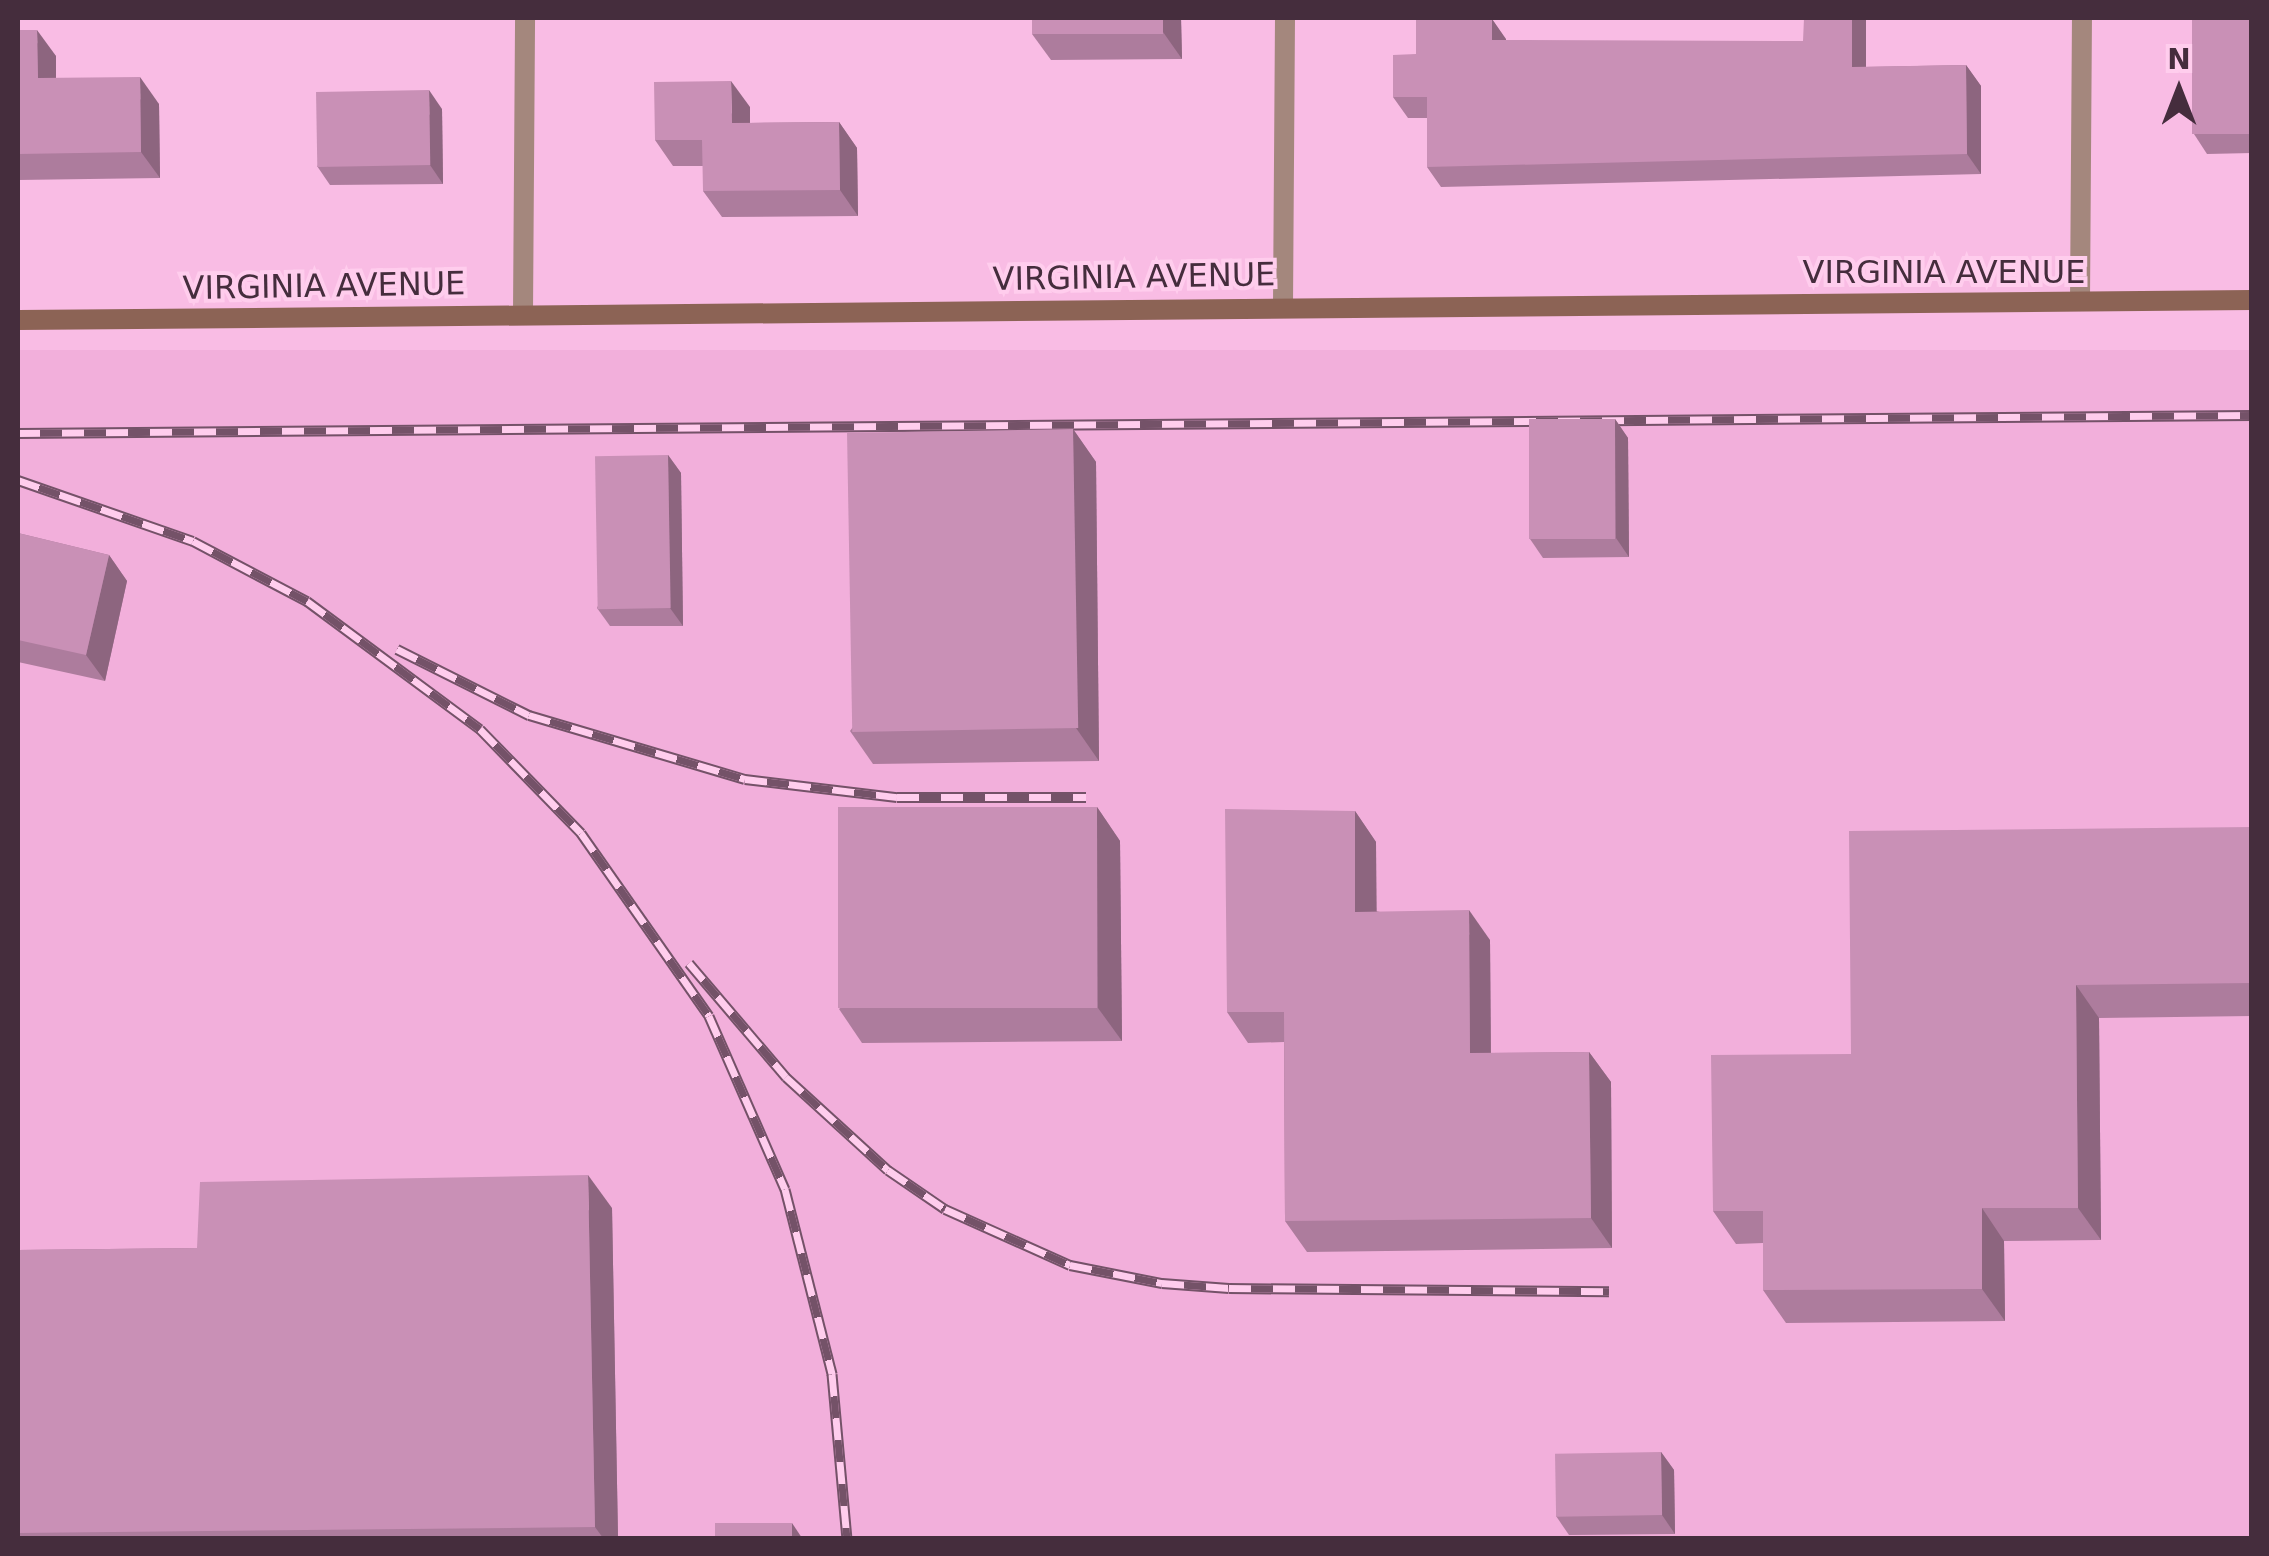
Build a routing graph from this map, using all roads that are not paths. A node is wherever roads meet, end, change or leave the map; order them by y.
1 (524, 18) edge
2 (1286, 18) edge
3 (2082, 18) edge
4 (2252, 300) edge
5 (2080, 301) junction
6 (1283, 306) junction
7 (523, 314) junction
8 (18, 320) edge

1 - 7 street
2 - 6 street
3 - 5 street
4 - 5 street, VIRGINIA AVENUE
5 - 6 street, VIRGINIA AVENUE
6 - 7 street, VIRGINIA AVENUE
7 - 8 street, VIRGINIA AVENUE

